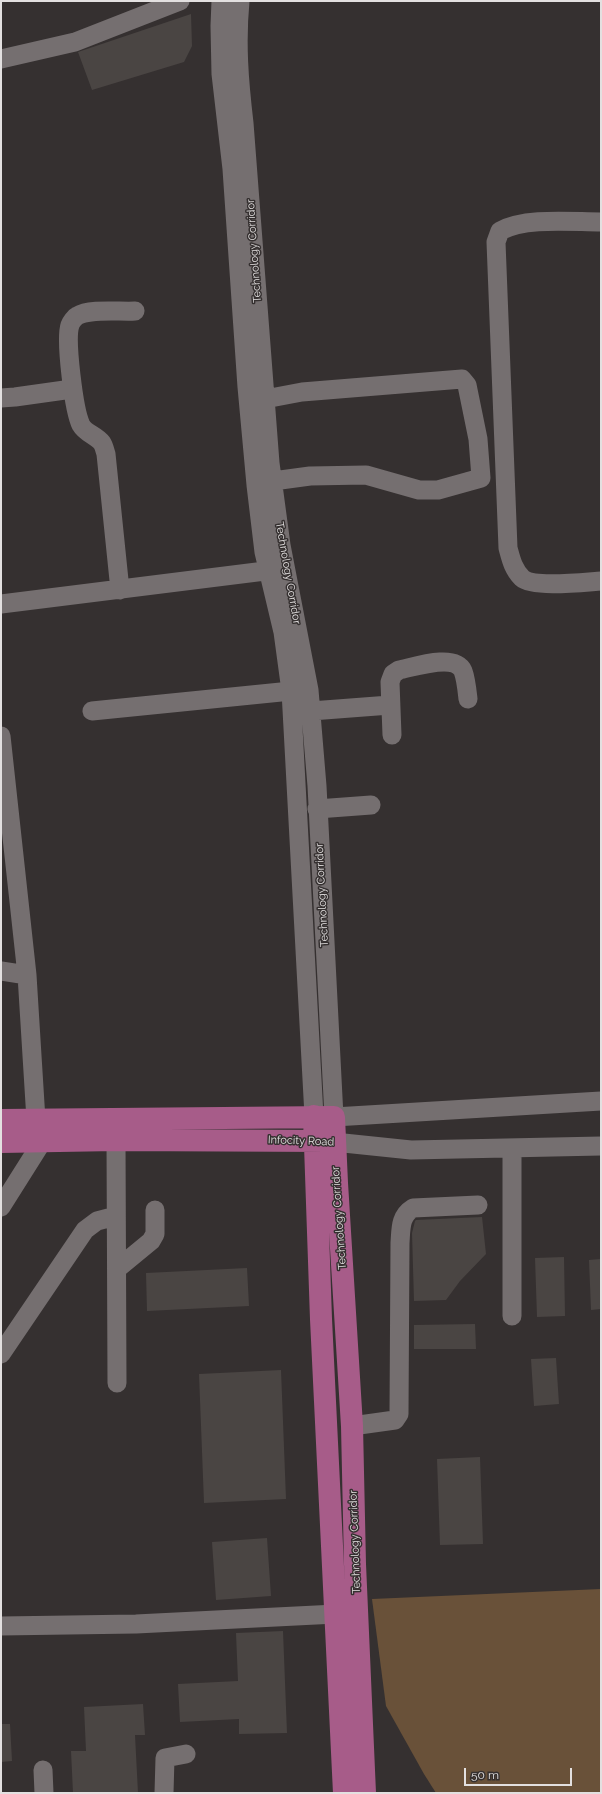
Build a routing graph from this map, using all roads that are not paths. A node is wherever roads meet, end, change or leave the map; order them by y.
1 (180, 1) edge
2 (221, 1) edge
3 (240, 1) edge
4 (1, 59) edge
5 (601, 222) edge
6 (135, 311) dead end
7 (72, 389) junction
8 (1, 398) edge
9 (265, 399) junction
10 (273, 481) junction
11 (277, 570) junction
12 (601, 581) edge
13 (120, 590) junction
14 (1, 604) edge
15 (291, 691) junction
16 (468, 699) dead end
17 (390, 705) junction
18 (92, 711) dead end
19 (311, 711) junction
20 (392, 735) dead end
21 (1, 736) edge
22 (371, 805) dead end
23 (317, 809) junction
24 (1, 971) edge
25 (27, 975) junction
26 (601, 1101) edge
27 (324, 1117) junction
28 (1, 1120) edge
29 (36, 1120) junction
30 (116, 1140) junction
31 (324, 1141) junction
32 (1, 1142) edge
33 (42, 1142) junction
34 (601, 1146) edge
35 (512, 1148) junction
36 (478, 1205) dead end
37 (1, 1207) edge
38 (155, 1210) dead end
39 (116, 1216) junction
40 (117, 1269) junction
41 (512, 1316) dead end
42 (1, 1354) edge
43 (117, 1383) dead end
44 (352, 1426) junction
45 (336, 1614) junction
46 (1, 1626) edge
47 (186, 1754) dead end
48 (43, 1770) dead end
49 (44, 1793) edge
50 (164, 1793) edge
51 (344, 1793) edge
52 (365, 1793) edge

1 - 4 street
2 - 11 street
3 - 9 street, Technology Corridor
5 - 12 street
6 - 7 street
7 - 8 street
7 - 13 street
9 - 10 street, Technology Corridor
9 - 10 street
10 - 11 street, Technology Corridor
11 - 13 street
11 - 15 street
11 - 19 street, Technology Corridor
13 - 14 street
15 - 18 street
15 - 27 street
16 - 17 street
17 - 19 street
17 - 20 street
19 - 23 street, Technology Corridor
21 - 25 street
22 - 23 street
23 - 27 street, Technology Corridor
24 - 25 street
25 - 29 street
26 - 27 street, Infocity Road
27 - 29 main road, Infocity Road
27 - 31 main road
28 - 29 main road, Infocity Road
30 - 31 main road, Infocity Road
30 - 33 main road, Infocity Road
30 - 39 street
31 - 35 street, Infocity Road
31 - 44 main road, Technology Corridor
31 - 45 main road
32 - 33 main road, Infocity Road
33 - 37 street
34 - 35 street, Infocity Road
35 - 41 street
36 - 44 street
38 - 40 street
39 - 40 street
39 - 42 street
40 - 43 street
44 - 52 main road, Technology Corridor
45 - 46 street
45 - 51 main road
47 - 50 street
48 - 49 street

